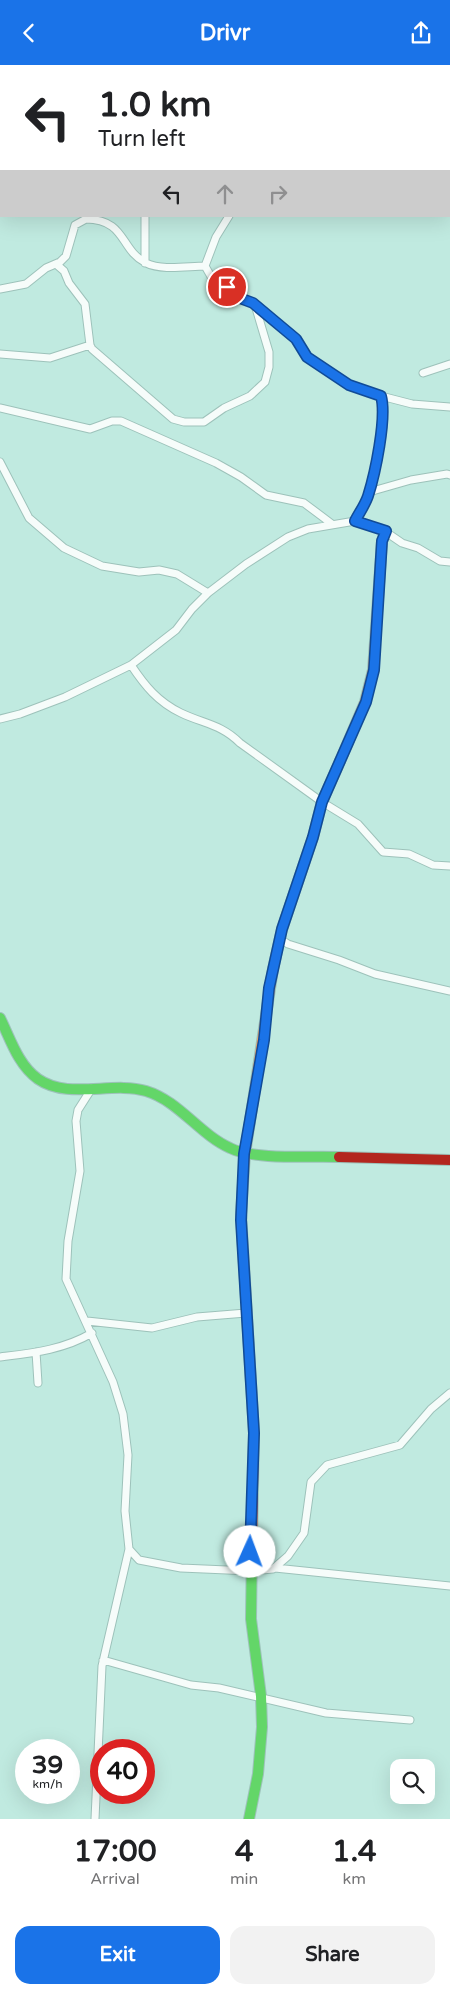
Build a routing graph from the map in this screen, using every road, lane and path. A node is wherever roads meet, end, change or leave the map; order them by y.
1 (74, 217) edge
2 (145, 217) edge
3 (228, 217) edge
4 (82, 220) junction
5 (145, 263) junction
6 (56, 264) junction
7 (205, 265) junction
8 (0, 289) edge
9 (257, 308) junction
10 (90, 345) junction
11 (0, 353) edge
12 (450, 364) edge
13 (423, 373) dead end
14 (381, 396) junction
15 (450, 407) edge
16 (0, 408) edge
17 (0, 462) edge
18 (450, 475) edge
19 (369, 493) junction
20 (355, 521) junction
21 (332, 525) junction
22 (386, 531) junction
23 (450, 562) edge
24 (208, 593) junction
25 (131, 665) junction
26 (0, 719) edge
27 (322, 802) junction
28 (450, 865) edge
29 (280, 939) junction
30 (450, 991) edge
31 (0, 1018) edge
32 (92, 1088) junction
33 (244, 1154) junction
34 (450, 1160) edge
35 (246, 1313) junction
36 (87, 1321) junction
37 (92, 1333) junction
38 (36, 1352) junction
39 (0, 1357) edge
40 (38, 1383) dead end
41 (450, 1393) edge
42 (129, 1549) junction
43 (274, 1568) junction
44 (250, 1571) junction
45 (450, 1586) edge
46 (103, 1660) junction
47 (261, 1698) junction
48 (410, 1721) dead end
49 (95, 1819) edge
50 (249, 1819) edge

1 - 4 street
2 - 5 street
3 - 7 street
4 - 5 street
4 - 6 street
5 - 7 street
6 - 8 street
6 - 10 street
7 - 9 street
9 - 10 street
9 - 14 street
10 - 11 street
12 - 13 street
14 - 15 street
14 - 19 street
16 - 21 street
17 - 24 street
18 - 19 street
19 - 20 street
20 - 21 street
20 - 22 street
21 - 24 street
22 - 23 street
22 - 27 street
24 - 25 street
25 - 26 street
25 - 27 street
27 - 28 street
27 - 29 street
29 - 30 street
29 - 33 street
31 - 32 street
32 - 33 street
32 - 36 street
33 - 34 street
33 - 35 street
35 - 36 street
35 - 44 street
36 - 37 street
37 - 38 street
37 - 42 street
38 - 39 street
38 - 40 street
41 - 43 street
42 - 44 street
42 - 46 street
43 - 44 street
43 - 45 street
44 - 47 street
46 - 47 street
46 - 49 street
47 - 48 street
47 - 50 street

